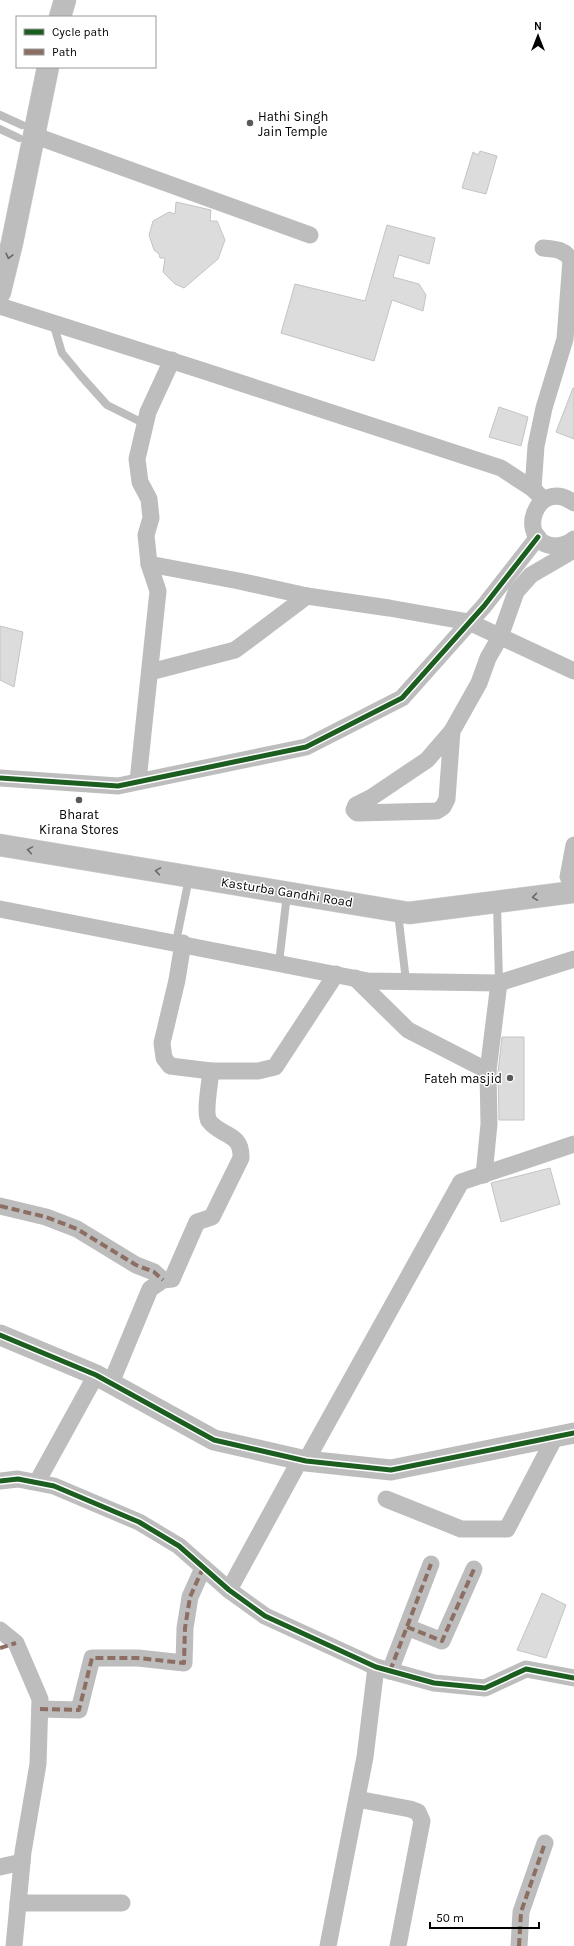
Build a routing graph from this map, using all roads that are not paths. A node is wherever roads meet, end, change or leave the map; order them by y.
1 (50, 0) edge
2 (65, 0) edge
3 (46, 16) edge
4 (60, 16) edge
5 (35, 68) edge
6 (48, 68) edge
7 (0, 115) edge
8 (19, 132) edge
9 (310, 235) dead end
10 (0, 236) edge
11 (543, 248) dead end
12 (0, 292) edge
13 (0, 306) edge
14 (53, 323) junction
15 (172, 360) junction
16 (146, 424) junction
17 (539, 495) junction
18 (574, 503) edge
19 (538, 537) junction
20 (574, 543) edge
21 (149, 564) junction
22 (307, 596) junction
23 (470, 622) junction
24 (500, 637) junction
25 (574, 671) edge
26 (150, 672) junction
27 (452, 731) junction
28 (0, 778) edge
29 (138, 781) junction
30 (0, 830) edge
31 (0, 845) edge
32 (574, 845) edge
33 (189, 876) junction
34 (572, 882) edge
35 (288, 892) junction
36 (497, 902) junction
37 (0, 908) edge
38 (398, 911) junction
39 (179, 943) junction
40 (574, 959) edge
41 (279, 963) junction
42 (336, 974) junction
43 (355, 978) junction
44 (406, 981) junction
45 (499, 983) junction
46 (210, 1071) junction
47 (488, 1071) junction
48 (574, 1144) edge
49 (484, 1175) junction
50 (0, 1206) edge
51 (163, 1280) junction
52 (0, 1335) edge
53 (103, 1379) junction
54 (565, 1435) edge
55 (303, 1460) junction
56 (0, 1481) edge
57 (37, 1482) junction
58 (386, 1499) dead end
59 (431, 1564) dead end
60 (203, 1568) junction
61 (474, 1570) dead end
62 (229, 1590) junction
63 (407, 1628) junction
64 (0, 1630) edge
65 (8, 1646) edge
66 (383, 1669) junction
67 (574, 1678) edge
68 (40, 1709) junction
69 (357, 1799) junction
70 (545, 1843) dead end
71 (22, 1862) junction
72 (0, 1867) edge
73 (18, 1903) junction
74 (122, 1903) dead end
75 (14, 1946) edge
76 (328, 1946) edge
77 (398, 1946) edge
78 (519, 1946) edge

1 - 3 main road
2 - 4 main road
5 - 8 main road
6 - 8 main road
7 - 8 lane
8 - 9 street
8 - 10 main road
8 -> 12 main road
11 - 17 street
13 - 14 street
14 - 15 street
14 - 16 lane
15 - 16 street
15 - 17 street
16 - 21 street
17 - 18 street
17 - 19 street
19 - 20 street
19 - 23 street
20 - 24 street
21 - 22 street
21 - 26 street
22 - 23 street
22 - 26 street
23 - 24 street
23 - 29 street
24 - 25 street
24 - 27 street
26 - 29 street
27 - 27 street
28 - 29 street
30 - 34 main road, Kasturba Gandhi Road
33 -> 31 main road, Kasturba Gandhi Road
32 - 34 street
33 - 35 main road, Kasturba Gandhi Road
33 - 39 lane
34 -> 36 main road, Kasturba Gandhi Road
35 - 38 main road, Kasturba Gandhi Road
35 - 41 lane
36 - 38 main road, Kasturba Gandhi Road
36 - 45 lane
37 - 39 street
38 - 44 lane
39 - 41 street
39 - 46 street
40 - 45 street
41 - 42 street
42 - 43 street
42 - 46 street
43 - 44 street
43 - 47 street
44 - 45 street
45 - 47 street
46 - 51 street
47 - 49 street
48 - 49 street
49 - 55 street
50 - 51 street
51 - 53 street
52 - 53 street
53 - 55 street
53 - 57 street
54 - 55 street
54 - 58 street
55 - 62 street
56 - 57 street
57 - 60 street
59 - 63 street
60 - 62 street
60 - 68 street
61 - 63 street
62 - 66 street
63 - 66 street
64 - 65 street
65 - 68 street
66 - 67 street
66 - 69 street
68 - 71 street
69 - 76 street
69 - 77 street
70 - 78 street
71 - 72 street
71 - 73 street
73 - 74 street
73 - 75 street

